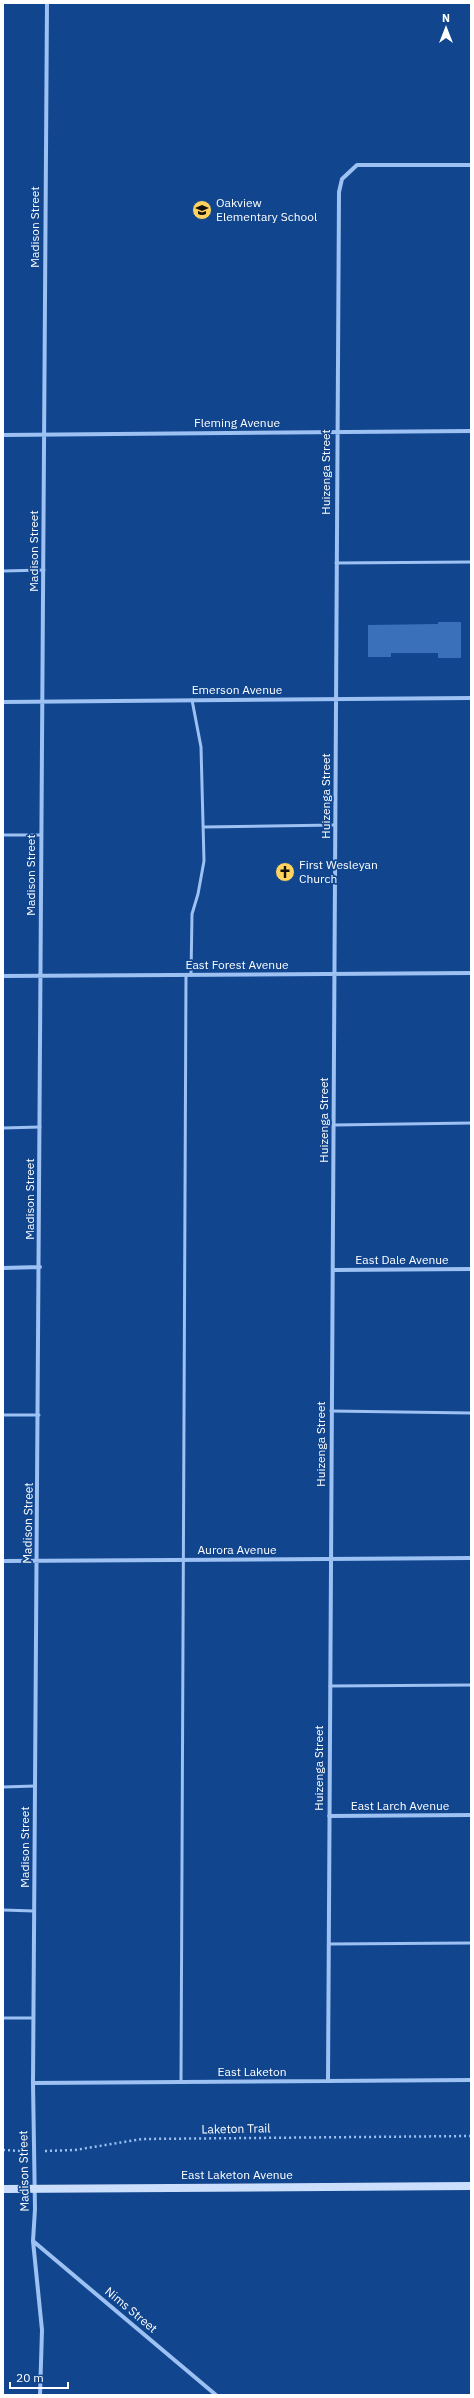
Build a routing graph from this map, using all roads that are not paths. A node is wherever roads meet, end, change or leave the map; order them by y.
1 (47, 3) edge
2 (471, 165) edge
3 (471, 431) edge
4 (336, 432) junction
5 (44, 434) junction
6 (3, 435) edge
7 (471, 562) edge
8 (336, 563) junction
9 (44, 570) junction
10 (3, 571) edge
11 (471, 698) edge
12 (192, 700) junction
13 (336, 700) junction
14 (42, 701) junction
15 (3, 702) edge
16 (336, 825) junction
17 (204, 827) junction
18 (3, 835) edge
19 (41, 835) junction
20 (471, 973) edge
21 (335, 974) junction
22 (188, 975) junction
23 (3, 976) edge
24 (41, 976) junction
25 (471, 1123) edge
26 (334, 1125) junction
27 (3, 1128) edge
28 (40, 1128) junction
29 (40, 1267) junction
30 (3, 1268) edge
31 (471, 1269) edge
32 (334, 1270) junction
33 (332, 1411) junction
34 (471, 1413) edge
35 (3, 1415) edge
36 (39, 1415) junction
37 (471, 1558) edge
38 (331, 1559) junction
39 (185, 1560) junction
40 (3, 1561) edge
41 (37, 1561) junction
42 (471, 1685) edge
43 (330, 1686) junction
44 (35, 1786) junction
45 (3, 1787) edge
46 (471, 1815) edge
47 (329, 1816) junction
48 (3, 1910) edge
49 (34, 1911) junction
50 (329, 1944) junction
51 (471, 1944) edge
52 (3, 2018) edge
53 (33, 2018) junction
54 (471, 2080) edge
55 (181, 2082) junction
56 (328, 2082) junction
57 (33, 2083) junction
58 (471, 2186) edge
59 (33, 2188) junction
60 (3, 2189) edge
61 (33, 2241) junction
62 (40, 2395) edge
63 (216, 2395) edge

1 - 5 street, Madison Street
2 - 4 street, Huizenga Street
3 - 4 street, Fleming Avenue
4 - 5 street, Fleming Avenue
4 - 8 street, Huizenga Street
5 - 6 street, Fleming Avenue
5 - 9 street, Madison Street
7 - 8 lane
8 - 13 street, Huizenga Street
9 - 10 lane
9 - 14 street, Madison Street
11 - 13 street, Emerson Avenue
12 - 13 street, Emerson Avenue
12 - 14 street, Emerson Avenue
12 - 17 lane
13 - 16 street, Huizenga Street
14 - 15 street, Emerson Avenue
14 - 19 street, Madison Street
16 - 17 lane
16 - 21 street, Huizenga Street
17 - 22 lane
18 - 19 lane
19 - 24 street, Madison Street
20 - 21 street, East Forest Avenue
21 - 22 street, East Forest Avenue
21 - 26 street, Huizenga Street
22 - 24 street, East Forest Avenue
22 - 39 lane
23 - 24 street, East Forest Avenue
24 - 28 street, Madison Street
25 - 26 lane
26 - 32 street, Huizenga Street
27 - 28 lane
28 - 29 street, Madison Street
29 - 30 street
29 - 36 street, Madison Street
31 - 32 street, East Dale Avenue
32 - 33 street, Huizenga Street
33 - 34 lane
33 - 38 street, Huizenga Street
35 - 36 lane
36 - 41 street, Madison Street
37 - 38 street, Aurora Avenue
38 - 39 street, Aurora Avenue
38 - 43 street, Huizenga Street
39 - 41 street, Aurora Avenue
39 - 55 lane
40 - 41 street, Aurora Avenue
41 - 44 street, Madison Street
42 - 43 lane
43 - 47 street, Huizenga Street
44 - 45 lane
44 - 49 street, Madison Street
46 - 47 street, East Larch Avenue
47 - 50 street, Huizenga Street
48 - 49 lane
49 - 53 street, Madison Street
50 - 51 lane
50 - 56 street, Huizenga Street
52 - 53 lane
53 - 57 street, Madison Street
54 - 56 street, East Laketon
55 - 56 street, East Laketon
55 - 57 street, East Laketon
57 - 59 street, Madison Street
58 - 59 main road, East Laketon Avenue
59 - 60 main road, East Laketon Avenue
59 - 61 street, Madison Street
61 - 62 street, Madison Street
61 - 63 street, Nims Street

